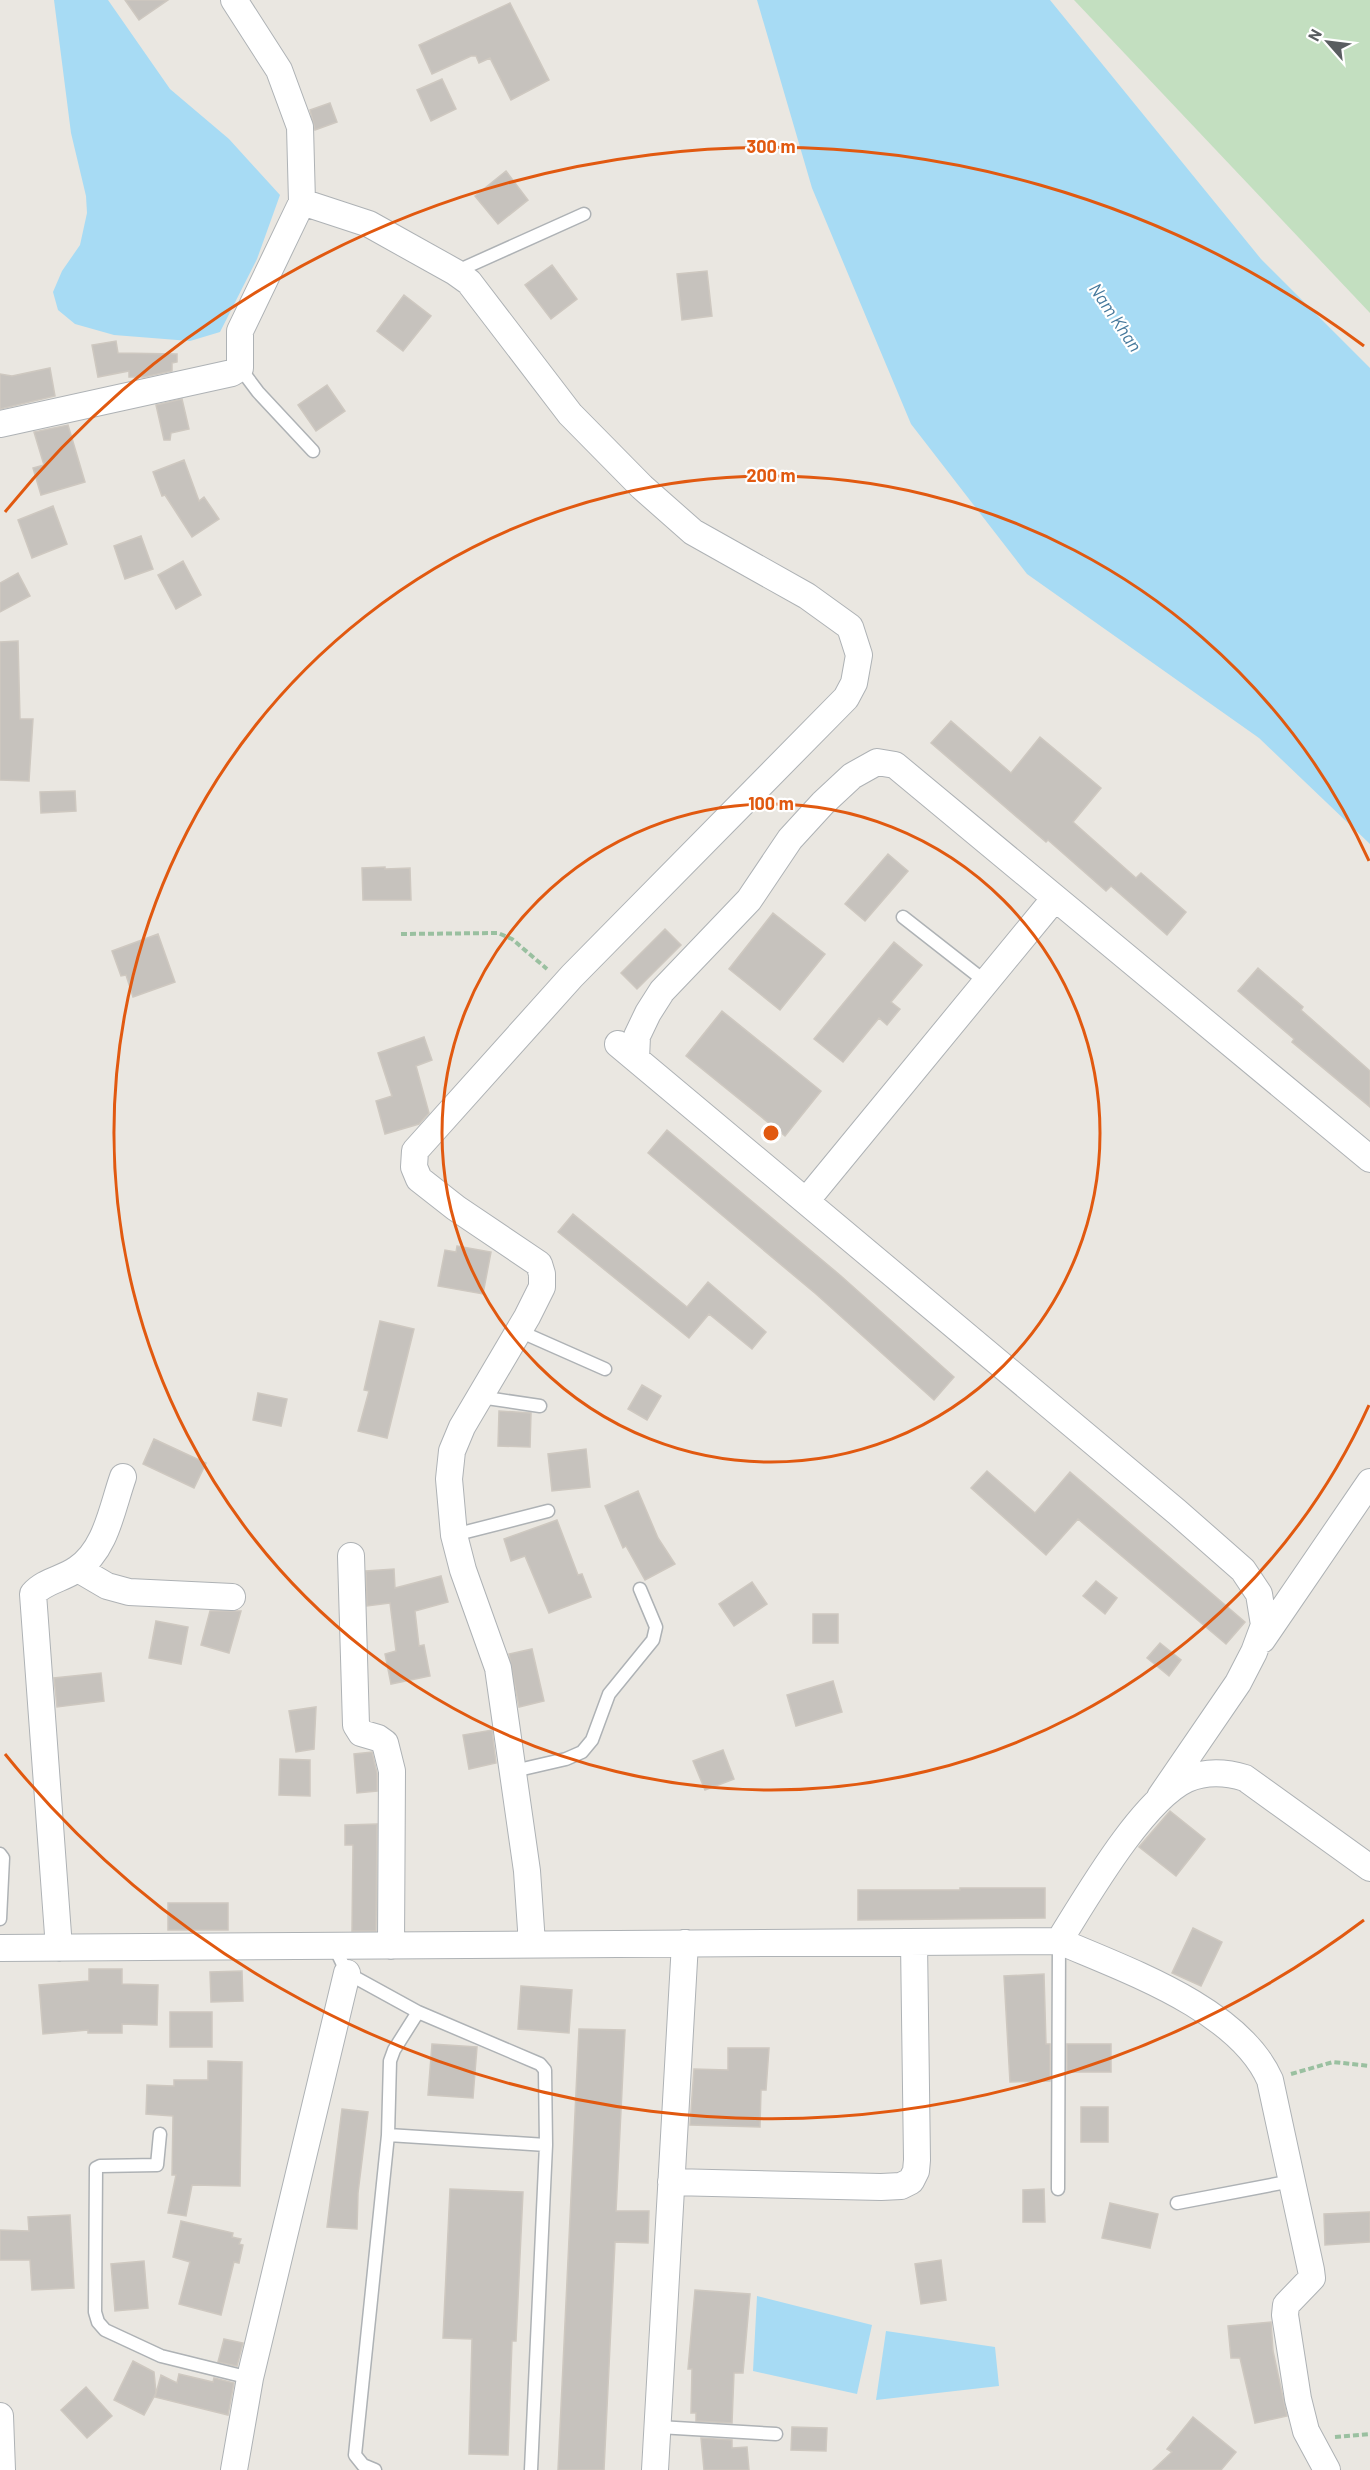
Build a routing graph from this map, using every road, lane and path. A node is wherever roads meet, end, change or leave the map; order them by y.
1 (234, 0) edge
2 (302, 202) junction
3 (584, 214) dead end
4 (455, 272) junction
5 (240, 368) junction
6 (0, 424) edge
7 (313, 451) dead end
8 (1055, 898) junction
9 (903, 917) dead end
10 (401, 934) dead end
11 (986, 982) junction
12 (564, 984) junction
13 (1370, 1159) edge
14 (807, 1201) junction
15 (519, 1331) junction
16 (605, 1369) dead end
17 (480, 1397) junction
18 (540, 1406) dead end
19 (123, 1477) dead end
20 (1370, 1482) edge
21 (548, 1511) dead end
22 (454, 1535) junction
23 (351, 1556) dead end
24 (78, 1569) junction
25 (640, 1589) dead end
26 (232, 1597) dead end
27 (1254, 1652) junction
28 (514, 1772) junction
29 (1160, 1797) junction
30 (0, 1854) edge
31 (1370, 1868) edge
32 (0, 1919) edge
33 (1059, 1941) junction
34 (914, 1942) junction
35 (532, 1944) junction
36 (685, 1944) junction
37 (334, 1946) junction
38 (391, 1946) junction
39 (0, 1948) edge
40 (59, 1948) junction
41 (347, 1973) junction
42 (418, 2012) junction
43 (1370, 2066) edge
44 (1270, 2080) junction
45 (160, 2134) dead end
46 (388, 2135) junction
47 (546, 2145) junction
48 (1292, 2181) junction
49 (671, 2182) junction
50 (1058, 2189) dead end
51 (1177, 2203) dead end
52 (250, 2378) junction
53 (0, 2416) edge
54 (659, 2427) junction
55 (776, 2434) dead end
56 (1370, 2434) edge
57 (1310, 2438) junction
58 (2, 2470) edge
59 (234, 2470) edge
60 (375, 2470) edge
61 (531, 2470) edge
62 (655, 2470) edge
63 (1327, 2470) edge

1 - 2 street
2 - 4 street
2 - 5 street
3 - 4 lane
4 - 12 street
5 - 6 street
5 - 7 lane
8 - 11 street
8 - 13 street
8 - 14 street
9 - 11 lane
10 - 12 path
11 - 14 street
12 - 15 street
14 - 27 street
15 - 16 lane
15 - 17 street
17 - 18 lane
17 - 22 street
19 - 24 street
20 - 27 street
21 - 22 lane
22 - 28 street
23 - 38 street
24 - 26 street
24 - 40 street
25 - 28 lane
27 - 29 street
28 - 35 street
29 - 31 street
29 - 33 street
30 - 32 lane
33 - 34 street
33 - 44 street
33 - 50 lane
34 - 36 street
34 - 49 street
35 - 36 street
35 - 38 street
36 - 49 street
37 - 38 street
37 - 40 street
37 - 41 lane
39 - 40 street
41 - 42 lane
41 - 52 street
42 - 46 lane
42 - 47 lane
43 - 44 path
44 - 48 street
45 - 52 lane
46 - 47 lane
46 - 60 lane
47 - 61 lane
48 - 51 lane
48 - 57 street
49 - 54 street
52 - 59 street
53 - 58 street
54 - 55 lane
54 - 62 street
56 - 57 path
57 - 63 street

